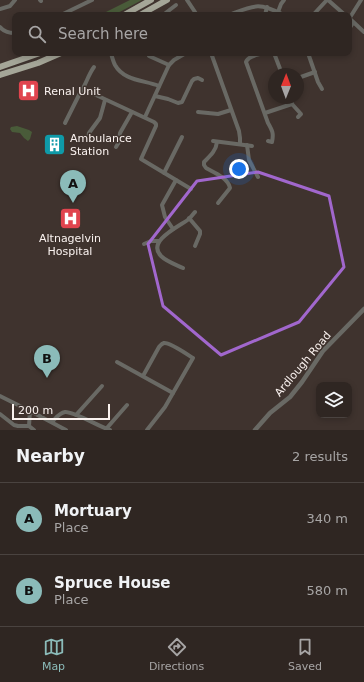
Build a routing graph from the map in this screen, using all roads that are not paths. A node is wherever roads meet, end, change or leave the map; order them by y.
1 (15, 0) edge
2 (92, 0) edge
3 (151, 0) edge
4 (168, 0) edge
5 (187, 0) edge
6 (284, 0) edge
7 (328, 0) edge
8 (361, 0) edge
9 (83, 2) edge
10 (176, 5) dead end
11 (267, 8) junction
12 (0, 9) edge
13 (66, 12) edge
14 (129, 12) edge
15 (146, 12) edge
16 (168, 12) edge
17 (195, 12) edge
18 (237, 12) edge
19 (266, 12) edge
20 (278, 12) joint
21 (317, 12) edge
22 (342, 12) edge
23 (352, 14) edge
24 (353, 23) edge
25 (0, 27) edge
26 (364, 32) edge
27 (12, 33) edge
28 (31, 56) edge
29 (54, 56) edge
30 (112, 56) edge
31 (149, 56) dead end
32 (181, 56) edge
33 (212, 56) edge
34 (254, 56) edge
35 (275, 56) edge
36 (309, 56) edge
37 (169, 65) junction
38 (0, 67) edge
39 (94, 67) dead end
40 (280, 68) edge
41 (315, 72) junction
42 (0, 75) edge
43 (304, 76) edge
44 (202, 80) dead end
45 (159, 86) junction
46 (83, 89) junction
47 (322, 89) dead end
48 (155, 96) junction
49 (105, 100) junction
50 (292, 104) joint
51 (231, 110) junction
52 (201, 111) dead end
53 (132, 112) junction
54 (265, 113) junction
55 (145, 117) junction
56 (298, 117) dead end
57 (65, 123) dead end
58 (182, 137) dead end
59 (88, 138) dead end
60 (268, 141) dead end
61 (240, 144) junction
62 (116, 148) dead end
63 (164, 173) junction
64 (258, 178) dead end
65 (176, 180) junction
66 (192, 189) dead end
67 (218, 203) dead end
68 (195, 212) dead end
69 (189, 218) junction
70 (173, 229) junction
71 (159, 241) junction
72 (144, 244) dead end
73 (195, 246) dead end
74 (183, 268) dead end
75 (364, 309) edge
76 (117, 362) dead end
77 (143, 376) junction
78 (102, 386) dead end
79 (173, 393) junction
80 (0, 396) edge
81 (127, 405) dead end
82 (30, 411) junction
83 (0, 414) edge
84 (76, 415) junction
85 (52, 422) junction
86 (29, 426) junction
87 (34, 430) edge
88 (66, 430) edge
89 (108, 430) edge
90 (147, 430) edge
91 (255, 430) edge

1 - 12 street
2 - 9 street
3 - 14 highway
4 - 15 highway
5 - 17 street
6 - 20 street
7 - 21 street
7 - 22 street
8 - 23 street
9 - 13 street
10 - 16 street
11 - 18 street
11 - 19 street
11 - 20 street
24 - 26 street
25 - 27 street
28 - 38 highway
29 - 42 highway
30 - 45 street
31 - 37 street
32 - 37 street
33 - 51 street
34 - 54 street
35 - 40 street
36 - 41 street
37 - 45 street
39 - 46 street
41 - 43 street
41 - 47 street
44 - 48 street
45 - 48 street
46 - 49 street
46 - 57 street
48 - 55 street
49 - 53 street
49 - 59 street
50 - 54 street
50 - 56 street
51 - 52 street
51 - 61 street
53 - 55 street
53 - 62 street
54 - 60 street
55 - 63 street
58 - 63 street
61 - 64 street
61 - 67 street
63 - 65 street
65 - 66 street
65 - 70 street
68 - 69 street
69 - 70 street
69 - 73 street
70 - 71 street
71 - 72 street
71 - 74 street
75 - 91 street, Ardlough Road
76 - 77 street
77 - 79 street
77 - 79 street
78 - 84 street
79 - 90 street
80 - 82 street
81 - 89 street
82 - 85 street
82 - 86 street
83 - 86 street
84 - 85 street
84 - 89 street
85 - 88 street
86 - 87 street

